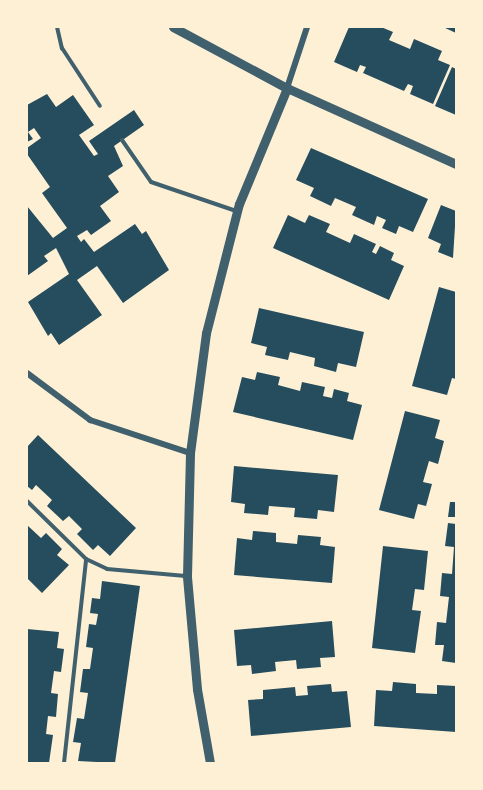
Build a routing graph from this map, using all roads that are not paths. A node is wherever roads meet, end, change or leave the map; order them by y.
1 (57, 27) edge
2 (173, 27) edge
3 (307, 27) edge
4 (287, 88) junction
5 (100, 106) dead end
6 (122, 140) dead end
7 (456, 164) edge
8 (237, 211) junction
9 (27, 372) edge
10 (190, 453) junction
11 (27, 501) edge
12 (86, 559) junction
13 (187, 576) junction
14 (64, 763) edge
15 (210, 763) edge

1 - 5 lane
2 - 4 street
3 - 4 street
4 - 7 street
4 - 8 street
6 - 8 lane
8 - 10 street
9 - 10 street
10 - 13 street
11 - 12 lane
12 - 13 lane
12 - 14 lane
13 - 15 street

